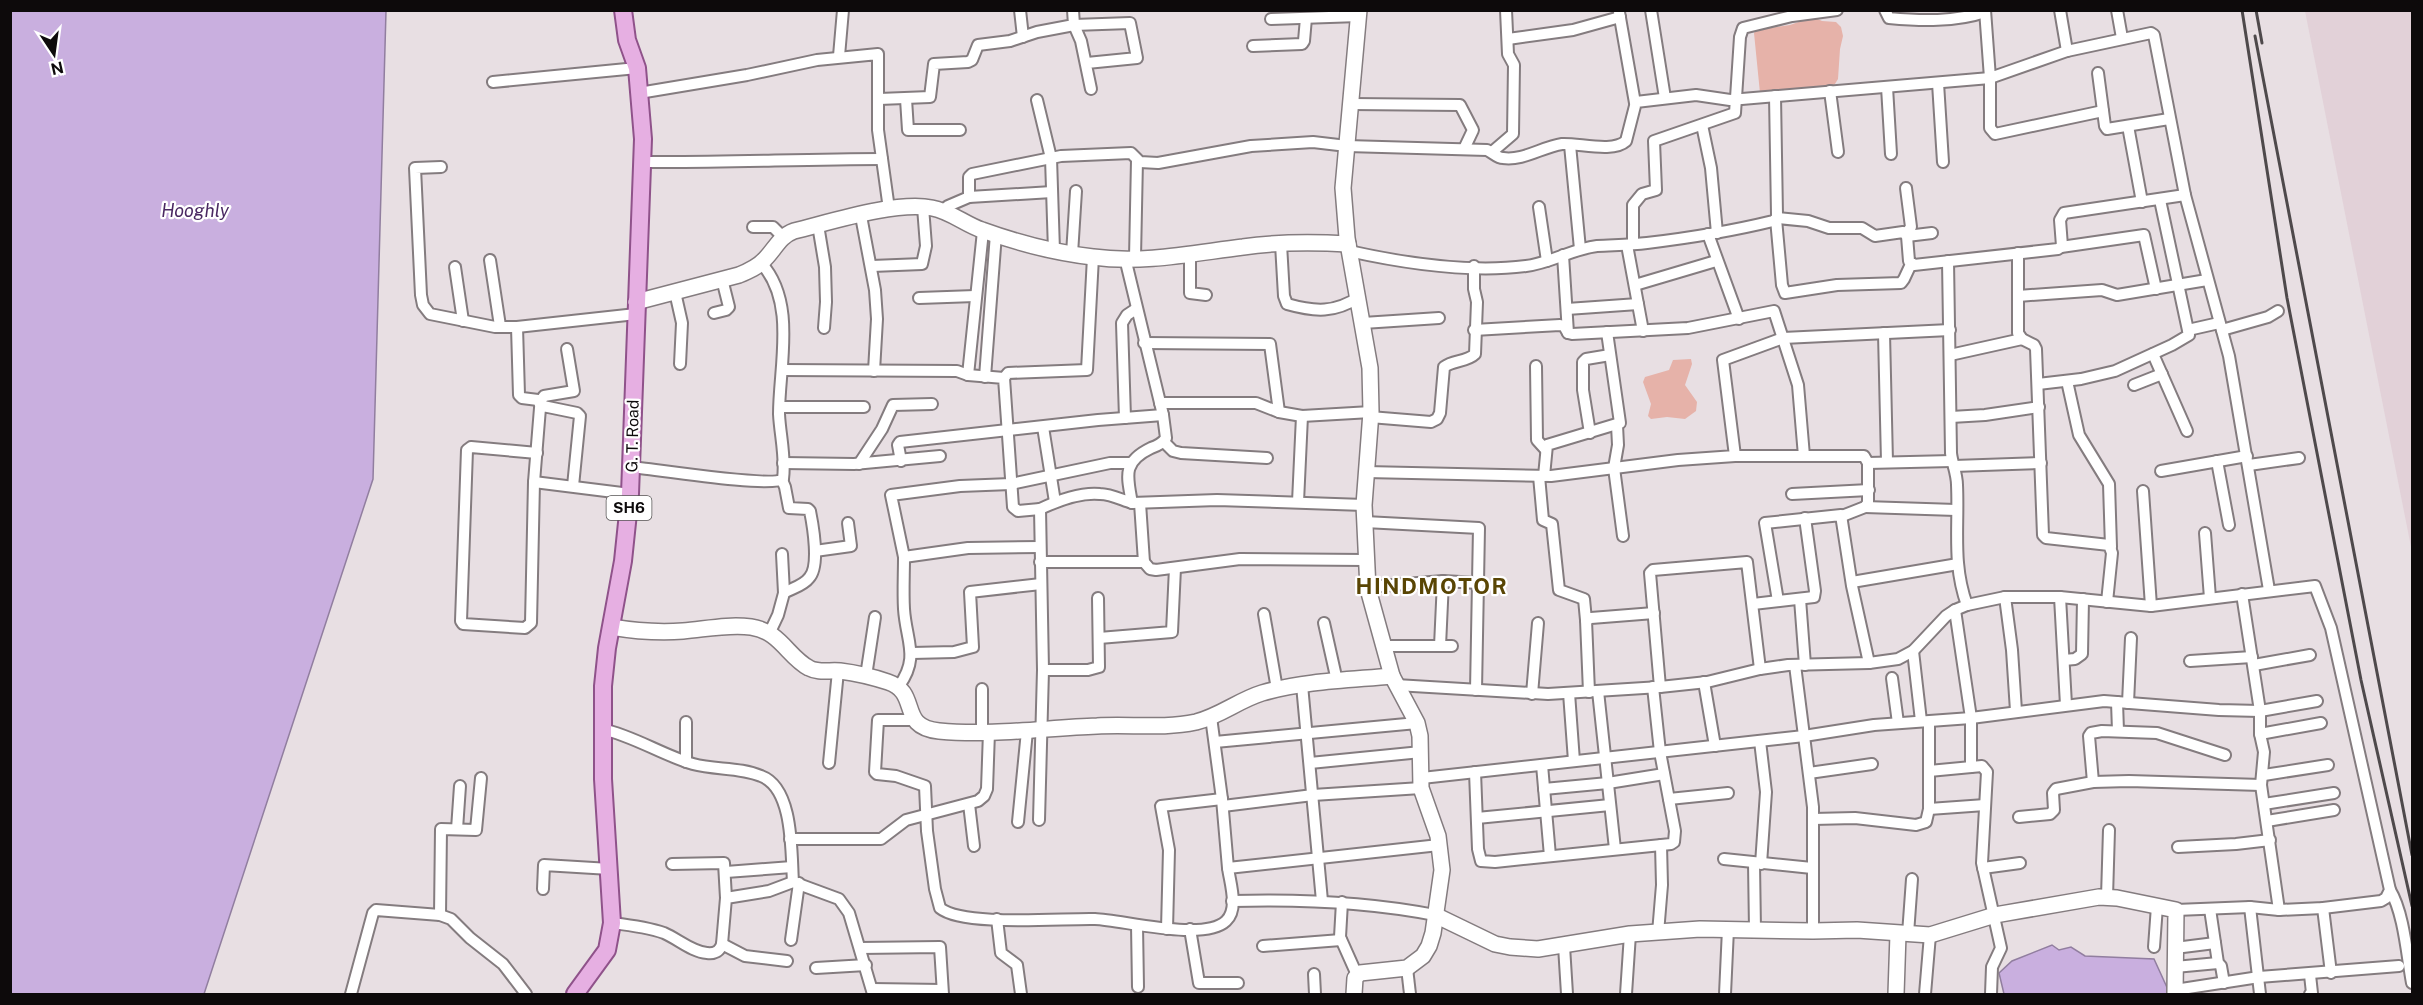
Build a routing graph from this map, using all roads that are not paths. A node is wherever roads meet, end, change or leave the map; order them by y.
1 (623, 10) edge
2 (843, 10) edge
3 (1020, 10) edge
4 (1073, 10) edge
5 (1506, 10) edge
6 (1651, 10) edge
7 (1837, 10) edge
8 (1885, 10) edge
9 (2060, 10) edge
10 (2117, 10) edge
11 (1985, 11) edge
12 (1792, 13) edge
13 (1359, 14) edge
14 (1619, 14) edge
15 (1939, 15) edge
16 (1306, 18) junction
17 (1271, 19) dead end
18 (1074, 26) junction
19 (1023, 37) junction
20 (2122, 38) junction
21 (1508, 39) junction
22 (1253, 46) dead end
23 (2067, 51) junction
24 (839, 56) junction
25 (1087, 63) junction
26 (637, 68) junction
27 (2098, 73) dead end
28 (1990, 78) junction
29 (493, 82) dead end
30 (1938, 83) junction
31 (1887, 87) junction
32 (1091, 89) dead end
33 (1830, 91) junction
34 (639, 93) junction
35 (1775, 96) junction
36 (1665, 98) junction
37 (879, 99) junction
38 (906, 99) junction
39 (1037, 99) dead end
40 (1735, 99) junction
41 (1351, 104) junction
42 (1635, 104) junction
43 (2103, 111) junction
44 (2169, 119) junction
45 (1702, 125) junction
46 (2128, 126) junction
47 (960, 130) dead end
48 (1570, 145) junction
49 (1347, 146) junction
50 (1464, 149) junction
51 (1492, 152) junction
52 (1838, 152) dead end
53 (1891, 154) dead end
54 (1051, 158) junction
55 (882, 159) junction
56 (1137, 160) junction
57 (642, 162) junction
58 (1942, 162) dead end
59 (441, 167) dead end
60 (1906, 188) dead end
61 (1076, 191) dead end
62 (1053, 192) junction
63 (2185, 195) junction
64 (969, 197) junction
65 (2160, 200) junction
66 (2142, 202) junction
67 (923, 207) junction
68 (1539, 207) dead end
69 (889, 209) junction
70 (942, 211) junction
71 (861, 216) junction
72 (1777, 219) junction
73 (818, 225) junction
74 (753, 227) dead end
75 (989, 232) junction
76 (1932, 233) dead end
77 (1713, 234) junction
78 (1906, 235) junction
79 (783, 237) junction
80 (1281, 244) junction
81 (1630, 244) junction
82 (1348, 248) junction
83 (2061, 248) junction
84 (1580, 249) junction
85 (1054, 251) junction
86 (2018, 253) junction
87 (1072, 254) junction
88 (1190, 255) junction
89 (1563, 255) junction
90 (1093, 258) junction
91 (1130, 258) junction
92 (490, 260) dead end
93 (1547, 261) junction
94 (1716, 261) junction
95 (1948, 261) junction
96 (761, 264) junction
97 (1911, 264) junction
98 (872, 266) junction
99 (455, 267) dead end
100 (1474, 267) junction
101 (722, 279) junction
102 (2207, 280) junction
103 (1635, 285) junction
104 (2177, 285) junction
105 (2156, 288) junction
106 (675, 292) junction
107 (1206, 295) dead end
108 (975, 296) junction
109 (2018, 296) junction
110 (1359, 297) junction
111 (920, 298) dead end
112 (1638, 304) junction
113 (636, 308) junction
114 (1136, 309) junction
115 (1567, 309) junction
116 (2278, 311) dead end
117 (714, 313) dead end
118 (1439, 318) dead end
119 (1739, 319) junction
120 (463, 321) junction
121 (1363, 323) junction
122 (2220, 326) junction
123 (500, 327) junction
124 (517, 327) junction
125 (824, 328) dead end
126 (1474, 330) junction
127 (1950, 330) junction
128 (2188, 330) junction
129 (1643, 331) junction
130 (1607, 332) junction
131 (1568, 333) junction
132 (1884, 333) junction
133 (1783, 338) junction
134 (2022, 339) junction
135 (1144, 343) junction
136 (567, 349) dead end
137 (2153, 354) junction
138 (1610, 355) junction
139 (1950, 355) junction
140 (680, 364) dead end
141 (1536, 366) dead end
142 (782, 370) junction
143 (874, 370) junction
144 (2162, 374) junction
145 (968, 375) junction
146 (985, 377) junction
147 (1004, 378) junction
148 (2067, 381) junction
149 (2037, 384) junction
150 (2134, 385) dead end
151 (1160, 403) junction
152 (540, 404) junction
153 (932, 404) dead end
154 (780, 407) junction
155 (2039, 407) junction
156 (864, 408) dead end
157 (1279, 412) junction
158 (1163, 415) junction
159 (1370, 415) junction
160 (1302, 416) junction
161 (1951, 417) junction
162 (1125, 418) junction
163 (1617, 425) junction
164 (1043, 427) junction
165 (1008, 430) junction
166 (2187, 431) dead end
167 (1590, 433) junction
168 (1164, 442) junction
169 (1546, 450) junction
170 (537, 453) junction
171 (940, 456) dead end
172 (1735, 456) junction
173 (1804, 456) junction
174 (1267, 458) dead end
175 (2299, 458) dead end
176 (901, 460) junction
177 (2248, 460) junction
178 (2217, 461) junction
179 (1868, 462) junction
180 (1887, 462) junction
181 (783, 463) junction
182 (1130, 463) junction
183 (1953, 463) junction
184 (2041, 463) junction
185 (859, 464) junction
186 (631, 467) junction
187 (1614, 468) junction
188 (2161, 471) dead end
189 (1366, 472) junction
190 (1050, 475) junction
191 (1542, 476) junction
192 (782, 480) junction
193 (534, 482) junction
194 (1011, 484) junction
195 (573, 486) junction
196 (1869, 490) junction
197 (2143, 491) dead end
198 (630, 494) junction
199 (1792, 494) dead end
200 (1055, 502) junction
201 (1298, 502) junction
202 (1136, 503) junction
203 (1364, 505) junction
204 (1865, 507) junction
205 (1040, 509) junction
206 (1956, 510) junction
207 (1842, 516) junction
208 (1805, 518) junction
209 (1365, 522) junction
210 (848, 523) dead end
211 (2229, 525) dead end
212 (2205, 533) dead end
213 (1623, 536) dead end
214 (1040, 547) junction
215 (2111, 547) junction
216 (815, 551) junction
217 (782, 554) dead end
218 (904, 557) junction
219 (1365, 560) junction
220 (1040, 562) junction
221 (1144, 562) junction
222 (1958, 564) junction
223 (1175, 568) junction
224 (1443, 581) junction
225 (1852, 582) junction
226 (1478, 583) junction
227 (1041, 584) junction
228 (1368, 587) junction
229 (2269, 590) junction
230 (784, 593) junction
231 (2242, 594) junction
232 (2005, 597) junction
233 (2060, 597) junction
234 (1098, 598) dead end
235 (2210, 598) junction
236 (1800, 599) junction
237 (2083, 599) junction
238 (1778, 601) junction
239 (2107, 602) junction
240 (1753, 604) junction
241 (1966, 605) junction
242 (2151, 606) junction
243 (1955, 610) junction
244 (1654, 613) junction
245 (1264, 614) dead end
246 (875, 616) dead end
247 (1586, 620) junction
248 (1324, 623) dead end
249 (1538, 623) dead end
250 (611, 627) junction
251 (769, 634) junction
252 (1099, 638) junction
253 (2131, 638) dead end
254 (1384, 646) junction
255 (1440, 646) junction
256 (1452, 646) dead end
257 (1913, 651) junction
258 (912, 653) junction
259 (2310, 655) dead end
260 (2064, 660) junction
261 (2190, 661) dead end
262 (2253, 661) junction
263 (1869, 663) junction
264 (1800, 665) junction
265 (1760, 669) junction
266 (1043, 670) junction
267 (838, 671) junction
268 (866, 676) junction
269 (1892, 678) dead end
270 (1337, 681) junction
271 (1394, 681) junction
272 (1704, 682) junction
273 (1302, 685) junction
274 (899, 686) junction
275 (1656, 687) junction
276 (982, 689) dead end
277 (1277, 689) junction
278 (1476, 690) junction
279 (1593, 691) junction
280 (1569, 693) junction
281 (1532, 694) junction
282 (2317, 701) dead end
283 (2122, 702) junction
284 (2066, 705) junction
285 (2016, 711) junction
286 (2260, 711) junction
287 (1211, 717) junction
288 (1971, 718) junction
289 (915, 720) junction
290 (686, 722) dead end
291 (1925, 722) junction
292 (1417, 723) junction
293 (1898, 723) junction
294 (2321, 723) dead end
295 (602, 729) junction
296 (1043, 730) junction
297 (1027, 731) junction
298 (2118, 731) junction
299 (986, 732) junction
300 (1307, 733) junction
301 (2260, 734) junction
302 (1804, 736) junction
303 (1760, 741) junction
304 (1215, 742) junction
305 (1715, 746) junction
306 (1421, 752) junction
307 (1660, 752) junction
308 (2225, 755) dead end
309 (1605, 758) junction
310 (1574, 761) junction
311 (686, 762) junction
312 (829, 763) dead end
313 (1310, 763) junction
314 (1872, 764) dead end
315 (1542, 765) junction
316 (2328, 765) dead end
317 (1971, 767) junction
318 (1929, 771) junction
319 (1475, 772) junction
320 (1809, 773) junction
321 (1664, 774) junction
322 (481, 778) dead end
323 (2263, 780) junction
324 (2093, 782) junction
325 (1422, 783) junction
326 (1608, 783) junction
327 (460, 786) dead end
328 (1544, 789) junction
329 (1728, 793) dead end
330 (2334, 793) dead end
331 (1313, 795) junction
332 (1669, 799) junction
333 (1223, 802) junction
334 (969, 804) junction
335 (2264, 804) junction
336 (1610, 805) junction
337 (1985, 805) junction
338 (1929, 809) junction
339 (1546, 810) junction
340 (2334, 810) dead end
341 (926, 816) junction
342 (2019, 817) dead end
343 (1477, 818) junction
344 (1813, 819) junction
345 (1039, 820) dead end
346 (2267, 821) junction
347 (1018, 822) dead end
348 (457, 829) junction
349 (2109, 830) dead end
350 (790, 839) junction
351 (2270, 840) junction
352 (1440, 845) junction
353 (1661, 845) junction
354 (974, 846) dead end
355 (2178, 847) dead end
356 (1615, 849) junction
357 (1550, 856) junction
358 (1318, 857) junction
359 (1724, 860) dead end
360 (1757, 863) junction
361 (2020, 863) dead end
362 (672, 864) dead end
363 (792, 867) junction
364 (1812, 867) junction
365 (1228, 868) junction
366 (1983, 868) junction
367 (610, 869) junction
368 (726, 872) junction
369 (1912, 879) dead end
370 (796, 882) junction
371 (543, 889) dead end
372 (2390, 890) junction
373 (2107, 897) junction
374 (726, 898) junction
375 (1232, 901) junction
376 (1322, 901) junction
377 (1342, 902) junction
378 (2157, 906) junction
379 (2250, 907) junction
380 (2323, 908) junction
381 (2210, 909) junction
382 (2176, 910) junction
383 (2279, 910) junction
384 (440, 915) junction
385 (1436, 915) junction
386 (1995, 915) junction
387 (997, 919) junction
388 (612, 923) junction
389 (1137, 925) junction
390 (1167, 929) junction
391 (1190, 929) junction
392 (1728, 929) junction
393 (1755, 930) junction
394 (1813, 931) junction
395 (1658, 933) junction
396 (1630, 934) junction
397 (1903, 934) junction
398 (1930, 935) junction
399 (1341, 939) junction
400 (791, 940) dead end
401 (2215, 942) junction
402 (722, 944) junction
403 (1263, 946) dead end
404 (1564, 946) junction
405 (2154, 947) dead end
406 (860, 948) junction
407 (2175, 948) junction
408 (787, 961) dead end
409 (2218, 963) junction
410 (866, 965) junction
411 (2399, 966) dead end
412 (2175, 967) junction
413 (816, 968) dead end
414 (1407, 968) junction
415 (2331, 973) junction
416 (1314, 974) dead end
417 (1357, 975) junction
418 (2310, 975) junction
419 (2259, 977) junction
420 (1238, 983) dead end
421 (2224, 983) junction
422 (2412, 983) edge
423 (1138, 987) dead end
424 (873, 992) edge
425 (942, 992) edge
426 (2175, 992) edge
427 (351, 994) edge
428 (526, 994) edge
429 (575, 994) edge
430 (1021, 994) edge
431 (1315, 994) edge
432 (1354, 994) edge
433 (1410, 994) edge
434 (1567, 994) edge
435 (1626, 994) edge
436 (1725, 994) edge
437 (1896, 994) edge
438 (1925, 994) edge
439 (1991, 994) edge
440 (2260, 994) edge
441 (2310, 994) edge

1 - 26 main road, G. T. Road / SH6
2 - 24 street
3 - 19 street
4 - 18 street
5 - 21 street
6 - 36 street
7 - 12 street
8 - 15 street
9 - 23 street
10 - 20 street
11 - 15 street
11 - 28 street
12 - 40 street
13 - 16 street
13 - 41 street
14 - 21 street
14 - 42 street
16 - 17 street
16 - 22 street
18 - 19 street
18 - 25 street
18 - 25 street
19 - 38 street
20 - 23 street
20 - 44 street
21 - 51 street
23 - 28 street
24 - 34 street
24 - 37 street
25 - 32 street
26 - 29 street
26 - 34 main road, G. T. Road / SH6
27 - 43 street
28 - 30 street
28 - 43 street
30 - 31 street
30 - 58 street
31 - 33 street
31 - 53 street
33 - 35 street
33 - 52 street
34 - 57 main road, G. T. Road / SH6
35 - 40 street
35 - 72 street
36 - 40 street
36 - 42 street
37 - 38 street
37 - 55 street
38 - 47 street
39 - 54 street
40 - 45 street
41 - 49 street
41 - 50 street
42 - 48 street
43 - 46 street
44 - 46 street
44 - 63 street
45 - 77 street
45 - 81 street
46 - 66 street
48 - 51 street
48 - 84 street
49 - 50 street
49 - 56 street
49 - 82 street
50 - 51 street
54 - 56 street
54 - 62 street
54 - 64 street
55 - 57 street
55 - 69 street
56 - 91 street
57 - 113 main road, G. T. Road / SH6
59 - 120 street
60 - 78 street
61 - 87 street
62 - 64 street
62 - 85 street
63 - 65 street
63 - 102 street
64 - 70 street
65 - 66 street
65 - 104 street
66 - 83 street
67 - 69 street
67 - 70 street
67 - 98 street
68 - 93 street
69 - 71 street
70 - 75 street
71 - 73 street
71 - 98 street
72 - 77 street
72 - 78 street
72 - 97 street
73 - 79 street
73 - 125 street
74 - 79 street
75 - 85 street
75 - 108 street
75 - 146 street
76 - 78 street
77 - 81 street
77 - 94 street
78 - 97 street
79 - 96 street
80 - 82 street
80 - 88 street
80 - 110 street
81 - 84 street
81 - 103 street
82 - 100 street
82 - 110 street
83 - 86 street
83 - 105 street
84 - 89 street
85 - 87 street
86 - 95 street
86 - 109 street
87 - 90 street
88 - 91 street
88 - 107 street
89 - 93 street
89 - 115 street
90 - 91 street
90 - 147 street
91 - 114 street
92 - 123 street
93 - 100 street
94 - 103 street
94 - 119 street
95 - 97 street
95 - 127 street
96 - 101 street
96 - 142 street
98 - 143 street
99 - 120 street
100 - 126 street
101 - 106 street
101 - 117 street
102 - 104 street
102 - 122 street
103 - 112 street
104 - 105 street
104 - 128 street
105 - 109 street
106 - 113 street
106 - 140 street
108 - 111 street
108 - 145 street
109 - 134 street
110 - 121 street
112 - 115 street
112 - 129 street
113 - 124 street
113 - 186 main road, G. T. Road / SH6
114 - 135 street
114 - 162 street
115 - 131 street
116 - 122 street
118 - 121 street
119 - 129 street
119 - 133 street
120 - 123 street
121 - 159 street
122 - 128 street
122 - 177 street
123 - 124 street
124 - 152 street
126 - 131 street
126 - 159 street
127 - 132 street
127 - 139 street
128 - 137 street
129 - 130 street
130 - 131 street
130 - 138 street
132 - 133 street
132 - 180 street
133 - 172 street
133 - 173 street
134 - 139 street
134 - 149 street
135 - 151 street
135 - 157 street
136 - 152 street
137 - 144 street
137 - 148 street
138 - 163 street
138 - 167 street
139 - 161 street
141 - 169 street
142 - 143 street
142 - 154 street
143 - 145 street
144 - 150 street
144 - 166 street
145 - 146 street
146 - 147 street
147 - 165 street
148 - 149 street
148 - 215 street
149 - 155 street
151 - 157 street
151 - 158 street
152 - 170 street
152 - 195 street
153 - 185 street
154 - 156 street
154 - 181 street
155 - 161 street
155 - 184 street
157 - 160 street
158 - 162 street
158 - 168 street
159 - 160 street
159 - 189 street
160 - 201 street
161 - 183 street
162 - 164 street
163 - 167 street
163 - 187 street
164 - 165 street
164 - 190 street
165 - 176 street
165 - 194 street
167 - 169 street
168 - 174 street
168 - 182 street
169 - 191 street
170 - 193 street
170 - 193 street
171 - 176 street
172 - 173 street
172 - 187 street
173 - 179 street
175 - 177 street
176 - 185 street
177 - 178 street
177 - 229 street
178 - 188 street
178 - 211 street
179 - 180 street
179 - 196 street
180 - 183 street
181 - 185 street
181 - 192 street
182 - 190 street
182 - 202 street
183 - 184 street
183 - 206 street
184 - 215 street
186 - 192 street
186 - 198 main road, G. T. Road / SH6
187 - 191 street
187 - 213 street
189 - 191 street
189 - 203 street
190 - 194 street
190 - 200 street
191 - 247 street
192 - 216 street
193 - 195 street
194 - 205 street
194 - 218 street
195 - 198 street
196 - 199 street
196 - 204 street
197 - 242 street
198 - 250 main road, G. T. Road / SH6
200 - 202 street
200 - 205 street
201 - 202 street
201 - 203 street
202 - 221 street
203 - 209 street
204 - 206 street
204 - 207 street
205 - 214 street
206 - 222 street
207 - 208 street
207 - 225 street
208 - 236 street
208 - 238 street
209 - 219 street
209 - 226 street
210 - 216 street
212 - 235 street
214 - 218 street
214 - 220 street
215 - 239 street
216 - 230 street
217 - 230 street
218 - 258 street
219 - 223 street
219 - 228 street
220 - 221 street
220 - 227 street
221 - 223 street
222 - 225 street
222 - 241 street
223 - 252 street
224 - 226 street
224 - 228 street
224 - 255 street
225 - 263 street
226 - 278 street
227 - 258 street
227 - 266 street
228 - 254 street
229 - 231 street
229 - 372 street
230 - 251 street
231 - 235 street
231 - 262 street
232 - 233 street
232 - 241 street
232 - 285 street
233 - 237 street
233 - 260 street
234 - 252 street
235 - 242 street
236 - 238 street
236 - 264 street
237 - 239 street
237 - 260 street
238 - 240 street
239 - 242 street
240 - 244 street
240 - 265 street
241 - 243 street
243 - 257 street
243 - 288 street
244 - 247 street
244 - 275 street
245 - 277 street
246 - 268 street
247 - 279 street
248 - 270 street
249 - 281 street
250 - 251 street
250 - 295 main road, G. T. Road / SH6
251 - 267 street
252 - 266 street
253 - 283 street
254 - 255 street
254 - 271 street
255 - 256 street
257 - 263 street
257 - 291 street
258 - 274 street
259 - 262 street
260 - 284 street
261 - 262 street
262 - 286 street
263 - 264 street
264 - 265 street
264 - 302 street
265 - 272 street
266 - 296 street
267 - 268 street
267 - 312 street
268 - 274 street
269 - 293 street
270 - 271 street
270 - 273 street
271 - 278 street
271 - 292 street
272 - 275 street
272 - 305 street
273 - 277 street
273 - 300 street
274 - 289 street
275 - 279 street
275 - 307 street
276 - 299 street
277 - 287 street
278 - 281 street
279 - 280 street
279 - 309 street
280 - 281 street
280 - 310 street
282 - 286 street
283 - 284 street
283 - 286 street
283 - 298 street
284 - 285 street
285 - 288 street
286 - 301 street
287 - 296 street
287 - 304 street
288 - 291 street
288 - 317 street
289 - 299 street
289 - 341 street
290 - 311 street
291 - 293 street
291 - 318 street
292 - 300 street
292 - 306 street
293 - 302 street
294 - 301 street
295 - 311 street
295 - 367 main road, G. T. Road / SH6
296 - 297 street
296 - 345 street
297 - 299 street
297 - 347 street
298 - 308 street
298 - 324 street
299 - 334 street
300 - 304 street
300 - 313 street
301 - 323 street
302 - 303 street
302 - 320 street
303 - 305 street
303 - 360 street
304 - 333 street
305 - 307 street
306 - 313 street
306 - 325 street
307 - 309 street
307 - 321 street
309 - 310 street
309 - 326 street
310 - 315 street
311 - 350 street
313 - 331 street
314 - 320 street
315 - 319 street
315 - 328 street
316 - 323 street
317 - 318 street
317 - 337 street
318 - 338 street
319 - 325 street
319 - 343 street
320 - 344 street
321 - 326 street
321 - 332 street
322 - 348 street
323 - 324 street
323 - 335 street
324 - 342 street
325 - 331 street
325 - 352 street
326 - 328 street
326 - 336 street
327 - 348 street
328 - 339 street
329 - 332 street
330 - 335 street
331 - 333 street
331 - 358 street
332 - 353 street
333 - 365 street
333 - 390 street
334 - 341 street
334 - 354 street
335 - 346 street
336 - 339 street
336 - 356 street
337 - 338 street
337 - 366 street
338 - 344 street
339 - 343 street
339 - 357 street
340 - 346 street
341 - 350 street
341 - 387 street
343 - 357 street
344 - 364 street
346 - 351 street
348 - 384 street
349 - 373 street
350 - 363 street
351 - 355 street
351 - 383 street
352 - 358 street
352 - 385 street
353 - 356 street
353 - 395 street
356 - 357 street
358 - 365 street
358 - 376 street
359 - 360 street
360 - 364 street
360 - 393 street
361 - 366 street
362 - 368 street
363 - 368 street
363 - 370 street
364 - 394 street
365 - 375 street
366 - 386 street
367 - 371 street
367 - 388 main road, G. T. Road / SH6
368 - 374 street
369 - 397 street
370 - 374 street
370 - 400 street
370 - 406 street
372 - 380 street
372 - 422 street
373 - 378 street
373 - 386 street
374 - 402 street
375 - 376 street
375 - 391 street
376 - 377 street
377 - 385 street
377 - 399 street
378 - 382 street
378 - 405 street
379 - 381 street
379 - 383 street
379 - 419 street
380 - 383 street
380 - 415 street
381 - 382 street
381 - 401 street
382 - 407 street
384 - 427 street
384 - 428 street
385 - 404 street
385 - 414 street
386 - 398 street
386 - 439 street
387 - 389 street
387 - 430 street
388 - 402 street
388 - 429 main road, G. T. Road / SH6
389 - 390 street
389 - 423 street
390 - 391 street
391 - 420 street
392 - 393 street
392 - 395 street
392 - 436 street
393 - 394 street
394 - 397 street
395 - 396 street
396 - 404 street
396 - 435 street
397 - 398 street
397 - 437 street
398 - 438 street
399 - 403 street
399 - 417 street
401 - 407 street
401 - 409 street
402 - 408 street
404 - 434 street
406 - 410 street
406 - 425 street
407 - 412 street
409 - 412 street
409 - 421 street
410 - 413 street
410 - 424 street
411 - 415 street
412 - 426 street
414 - 417 street
414 - 433 street
415 - 418 street
416 - 431 street
417 - 432 street
418 - 419 street
418 - 441 street
419 - 421 street
419 - 440 street
421 - 426 street
424 - 425 street

